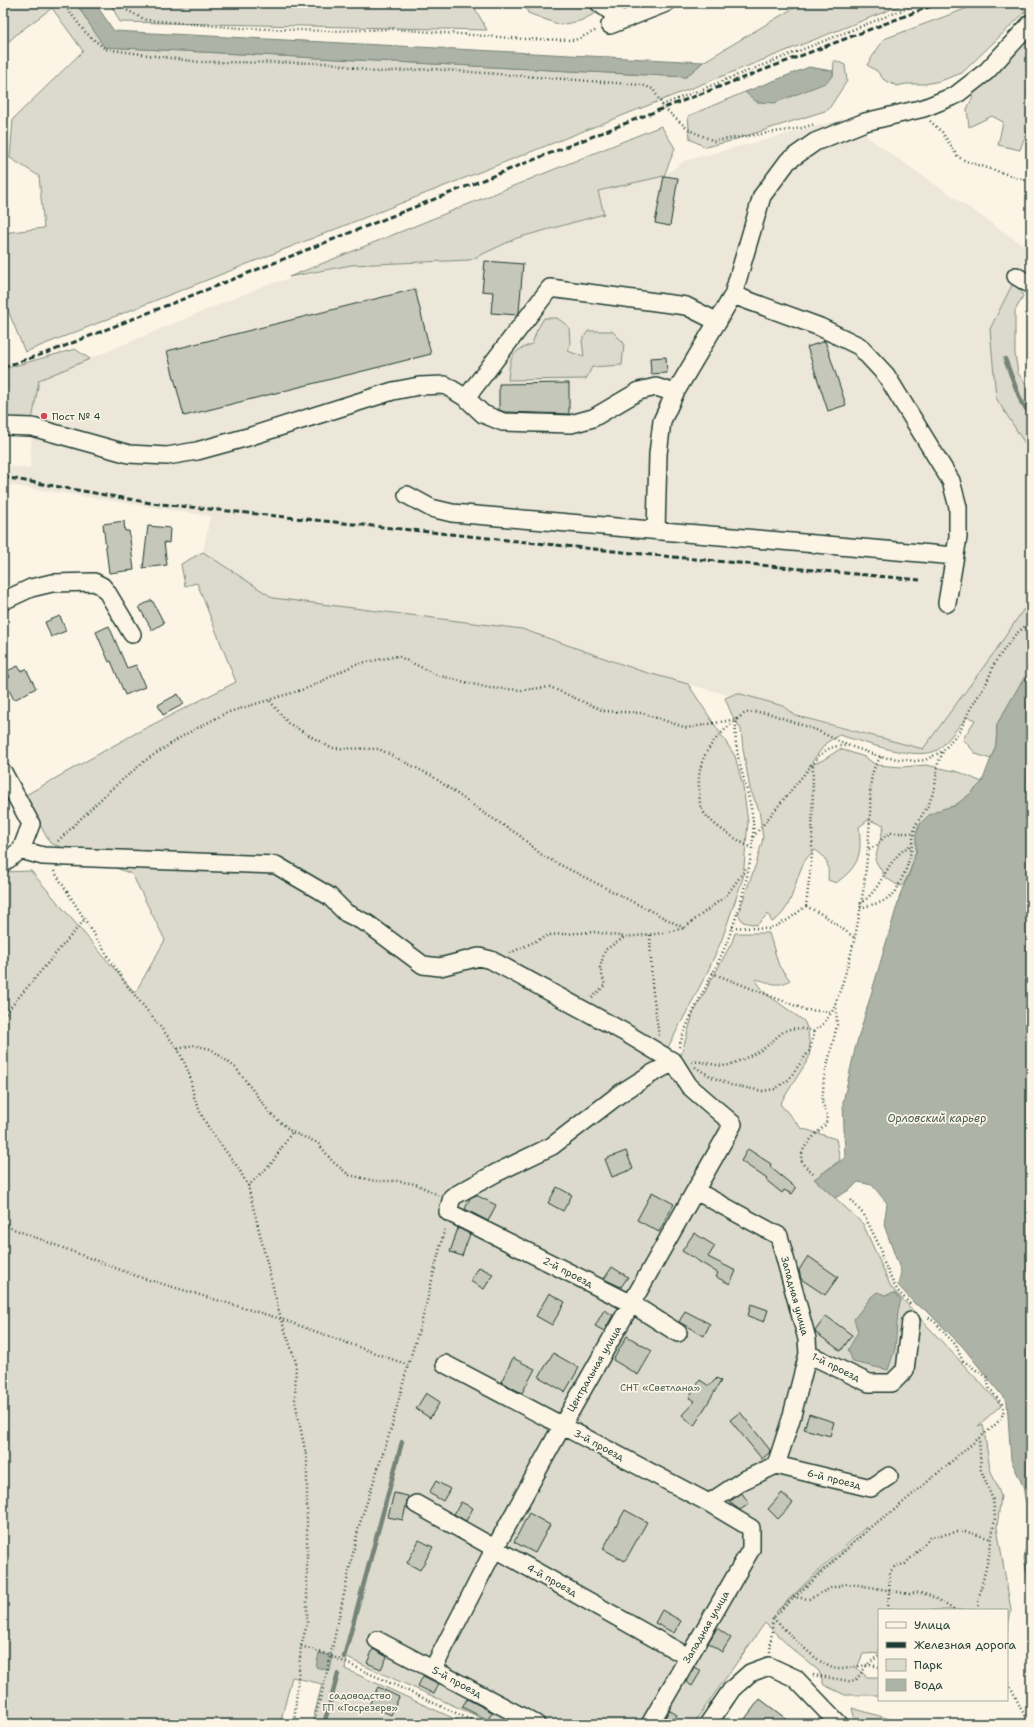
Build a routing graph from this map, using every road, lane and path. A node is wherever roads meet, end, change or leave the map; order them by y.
1 (63, 3) edge
2 (113, 3) edge
3 (599, 3) edge
4 (666, 3) edge
5 (920, 3) edge
6 (616, 23) junction
7 (1031, 23) edge
8 (662, 105) junction
9 (924, 108) junction
10 (816, 124) dead end
11 (1031, 182) edge
12 (1016, 276) dead end
13 (1031, 285) edge
14 (733, 295) junction
15 (718, 322) junction
16 (675, 393) junction
17 (466, 398) junction
18 (3, 426) edge
19 (407, 495) dead end
20 (656, 531) junction
21 (955, 556) junction
22 (44, 576) dead end
23 (31, 588) junction
24 (3, 601) edge
25 (947, 603) dead end
26 (1031, 621) edge
27 (132, 634) dead end
28 (270, 701) junction
29 (737, 719) junction
30 (850, 746) junction
31 (943, 751) junction
32 (881, 757) junction
33 (812, 763) junction
34 (3, 772) edge
35 (914, 833) junction
36 (753, 838) junction
37 (912, 845) junction
38 (751, 848) junction
39 (869, 849) junction
40 (21, 850) junction
41 (43, 856) junction
42 (3, 863) edge
43 (748, 865) junction
44 (860, 904) junction
45 (806, 906) junction
46 (860, 908) junction
47 (85, 919) junction
48 (732, 927) junction
49 (684, 928) junction
50 (650, 935) junction
51 (625, 937) junction
52 (855, 938) junction
53 (491, 960) junction
54 (712, 973) junction
55 (584, 998) dead end
56 (836, 1002) junction
57 (832, 1012) junction
58 (3, 1015) edge
59 (814, 1032) junction
60 (178, 1049) junction
61 (668, 1059) junction
62 (292, 1132) junction
63 (813, 1173) dead end
64 (248, 1186) junction
65 (696, 1191) junction
66 (851, 1200) dead end
67 (452, 1208) junction
68 (3, 1225) edge
69 (632, 1304) junction
70 (917, 1315) junction
71 (281, 1319) junction
72 (678, 1333) dead end
73 (808, 1354) junction
74 (445, 1364) dead end
75 (408, 1365) junction
76 (562, 1426) junction
77 (979, 1438) junction
78 (776, 1465) junction
79 (889, 1476) dead end
80 (709, 1502) junction
81 (416, 1504) dead end
82 (751, 1528) joint
83 (992, 1539) junction
84 (495, 1548) junction
85 (889, 1590) junction
86 (793, 1597) junction
87 (888, 1609) edge
88 (954, 1609) edge
89 (979, 1609) edge
90 (774, 1618) junction
91 (377, 1640) dead end
92 (301, 1646) junction
93 (329, 1655) junction
94 (878, 1656) edge
95 (688, 1657) junction
96 (867, 1665) junction
97 (769, 1666) junction
98 (878, 1667) edge
99 (433, 1669) junction
100 (810, 1674) dead end
101 (1008, 1680) edge
102 (1031, 1723) edge
103 (294, 1724) edge
104 (313, 1724) edge
105 (480, 1724) edge
106 (536, 1724) edge
107 (650, 1724) edge
108 (708, 1724) edge
109 (839, 1724) edge

1 - 8 path
2 - 6 path
3 - 6 street
4 - 6 street
5 - 8 path
7 - 9 street
8 - 10 path
9 - 11 path
9 - 14 street
12 - 13 street
14 - 15 street
14 - 21 street
15 - 16 street
15 - 17 street
16 - 17 street
16 - 20 street
17 - 18 street
19 - 20 street
20 - 21 street
21 - 25 street
22 - 23 street
23 - 24 street
23 - 27 street
26 - 31 path
28 - 29 path
28 - 41 path
28 - 49 path
29 - 30 path
29 - 36 path
29 - 38 path
30 - 32 path
30 - 33 path
31 - 32 path
31 - 35 path
32 - 39 path
33 - 36 path
33 - 45 path
34 - 40 street
35 - 37 path
35 - 39 path
36 - 38 path
37 - 44 path
37 - 46 path
38 - 43 path
39 - 44 path
40 - 41 street
40 - 42 street
41 - 47 path
41 - 53 street
43 - 48 path
43 - 49 path
44 - 46 path
45 - 48 path
45 - 52 path
46 - 52 path
47 - 58 path
47 - 60 path
48 - 54 path
49 - 50 path
50 - 51 path
50 - 61 path
51 - 53 path
51 - 55 path
52 - 56 path
53 - 61 street
54 - 57 path
54 - 61 path
56 - 57 path
56 - 63 path
57 - 59 path
59 - 59 path
60 - 62 path
60 - 64 path
61 - 65 street, Центральная улица
61 - 67 street
62 - 64 path
62 - 67 path
64 - 71 path
65 - 69 street, Центральная улица
65 - 73 street, Западная улица
66 - 70 path
67 - 69 street, 2-й проезд
67 - 75 path
68 - 71 path
69 - 72 street, 2-й проезд
69 - 76 street, Центральная улица
70 - 73 street, 1-й проезд
70 - 77 path
71 - 75 path
71 - 92 path
73 - 78 street, Западная улица
74 - 76 street, 3-й проезд
75 - 93 path
76 - 80 street, 3-й проезд
76 - 84 street, Центральная улица
77 - 83 path
77 - 86 path
78 - 79 street, 6-й проезд
78 - 80 street
80 - 82 street, 3-й проезд
81 - 84 street, 4-й проезд
82 - 95 street, Западная улица
83 - 85 path
83 - 89 path
84 - 95 street, 4-й проезд
84 - 99 street, Центральная улица
85 - 86 path
85 - 87 path
85 - 88 path
86 - 90 path
90 - 96 path
90 - 97 path
91 - 99 street, 5-й проезд
92 - 93 path
92 - 103 path
93 - 104 path
93 - 105 path
94 - 96 path
95 - 107 street, Западная улица
96 - 98 path
96 - 100 path
97 - 108 street
97 - 109 street
99 - 106 street, 5-й проезд
101 - 102 path

